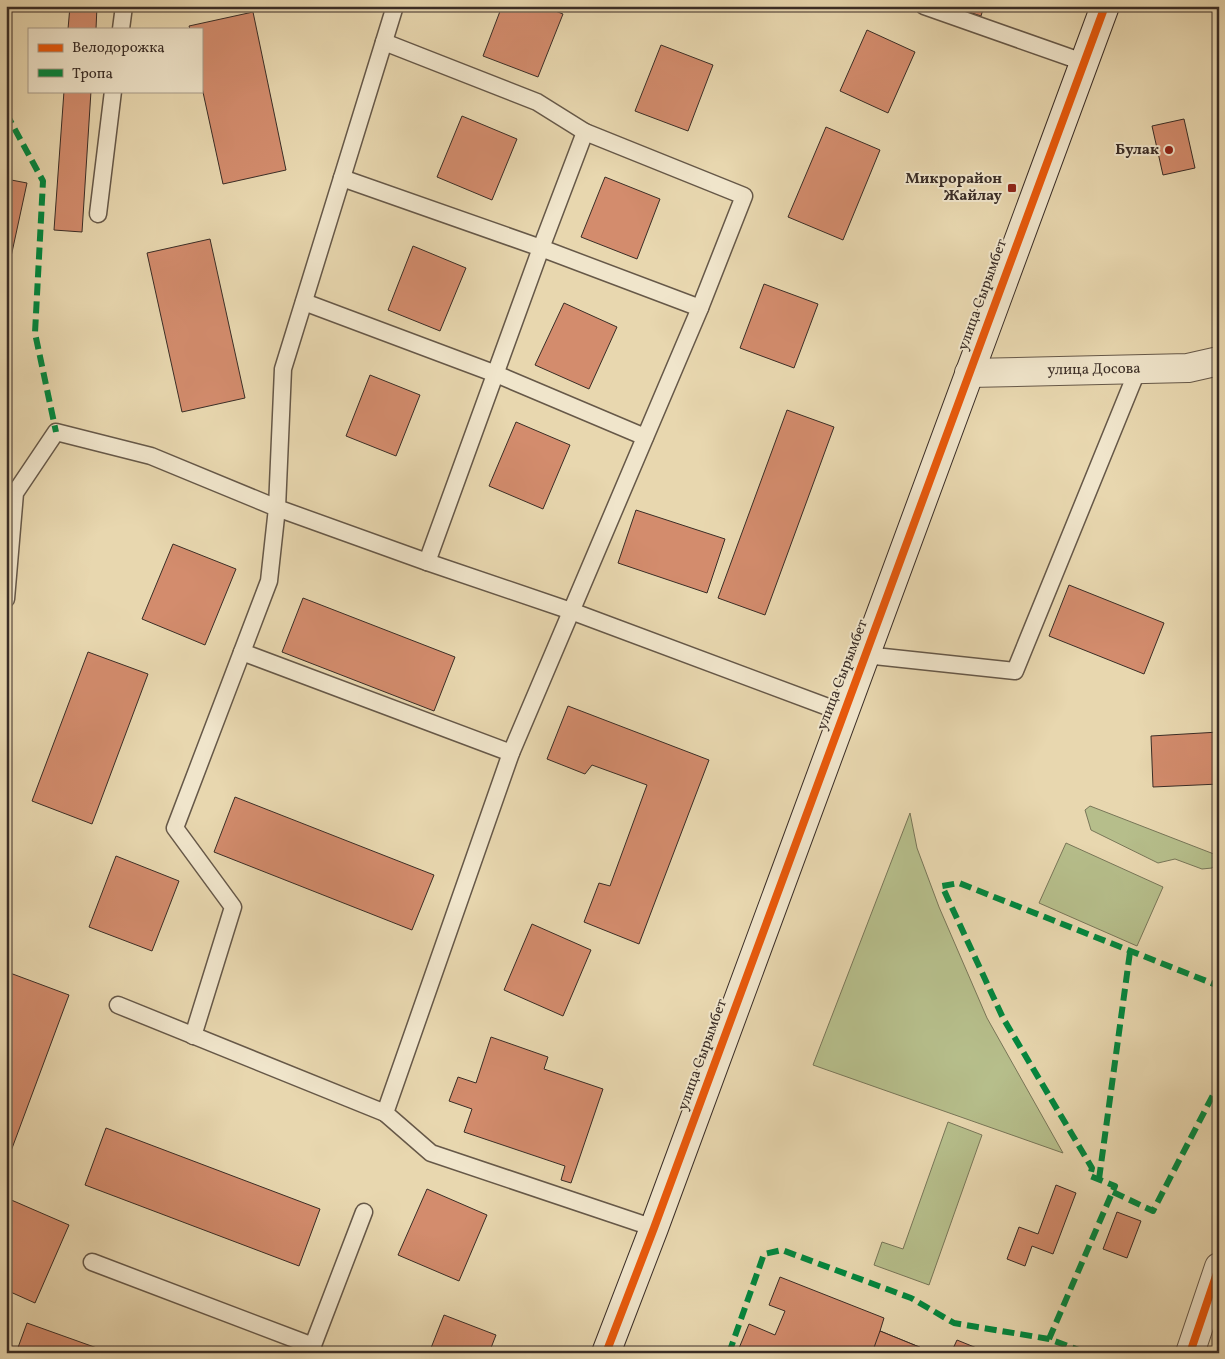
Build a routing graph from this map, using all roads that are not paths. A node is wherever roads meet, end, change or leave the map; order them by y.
1 (124, 6) edge
2 (395, 6) edge
3 (924, 6) edge
4 (1105, 6) edge
5 (121, 28) edge
6 (384, 42) junction
7 (1083, 62) junction
8 (113, 92) edge
9 (585, 132) junction
10 (342, 178) junction
11 (98, 214) dead end
12 (540, 248) junction
13 (304, 302) junction
14 (700, 308) junction
15 (1219, 360) edge
16 (1138, 369) junction
17 (969, 373) junction
18 (496, 374) junction
19 (645, 437) junction
20 (277, 508) junction
21 (427, 562) junction
22 (6, 599) edge
23 (571, 611) junction
24 (242, 652) junction
25 (865, 655) junction
26 (844, 713) junction
27 (511, 753) junction
28 (118, 1006) dead end
29 (193, 1036) junction
30 (385, 1113) junction
31 (364, 1212) dead end
32 (654, 1228) junction
33 (92, 1262) dead end
34 (1219, 1267) edge
35 (312, 1350) edge
36 (606, 1353) edge
37 (1190, 1353) edge

1 - 5 lane
2 - 6 lane
3 - 7 lane
4 - 7 street, улица Сырымбет
6 - 9 lane
6 - 10 lane
7 - 17 street, улица Сырымбет
8 - 11 lane
9 - 12 lane
9 - 14 lane
10 - 12 lane
10 - 13 lane
12 - 14 lane
12 - 18 lane
13 - 18 lane
13 - 20 lane
14 - 19 lane
15 - 16 street, улица Досова
16 - 17 street, улица Досова
16 - 25 lane
17 - 25 street, улица Сырымбет
18 - 19 lane
18 - 21 lane
19 - 23 lane
20 - 21 lane
20 - 22 lane
20 - 24 lane
21 - 23 lane
23 - 26 lane
23 - 27 lane
24 - 27 lane
24 - 29 lane
25 - 26 street, улица Сырымбет
26 - 32 street, улица Сырымбет
27 - 30 lane
28 - 29 lane
29 - 30 lane
30 - 32 lane
31 - 35 lane
32 - 36 street, улица Сырымбет
33 - 35 lane
34 - 37 street

